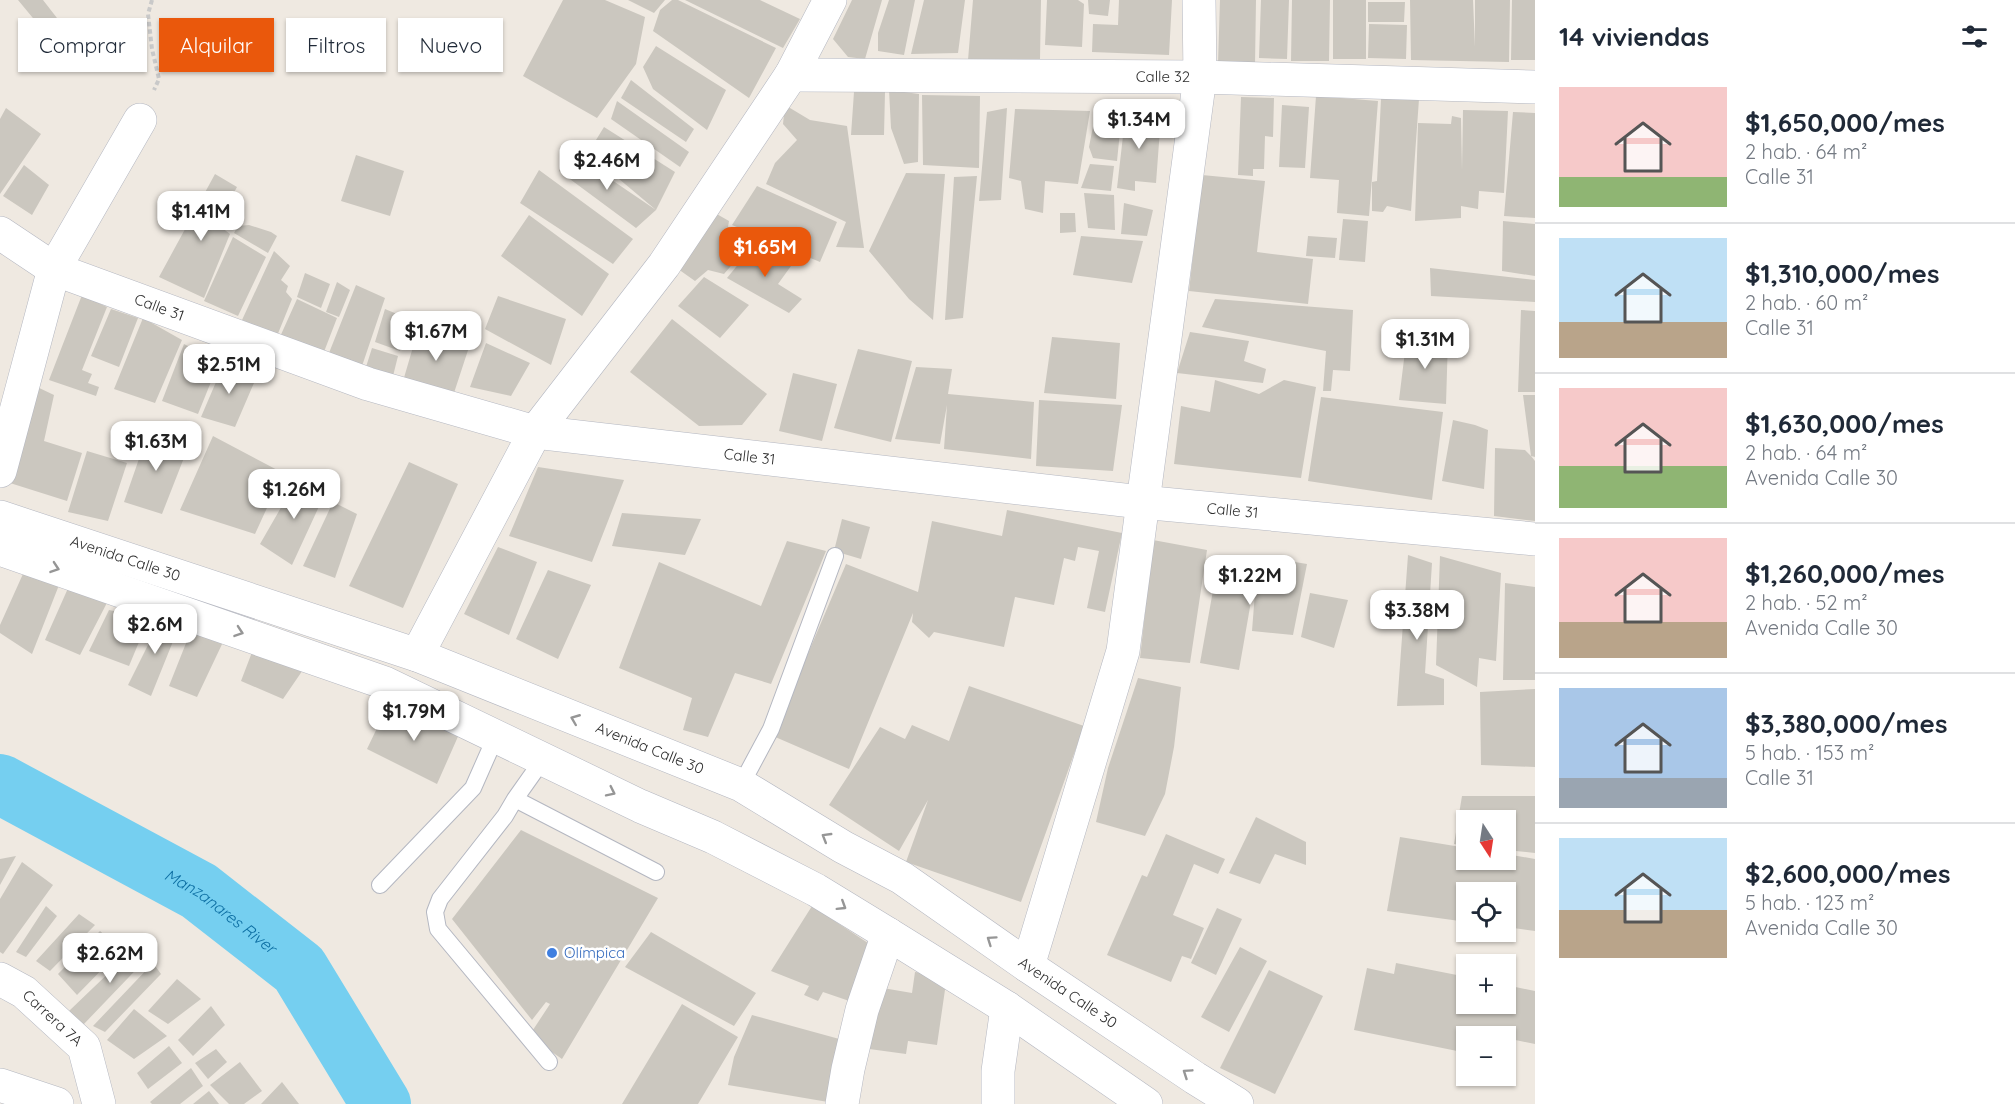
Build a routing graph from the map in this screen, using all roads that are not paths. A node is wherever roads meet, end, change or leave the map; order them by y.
1 (830, 0) edge
2 (1199, 0) edge
3 (791, 75) junction
4 (1200, 77) junction
5 (1535, 87) edge
6 (141, 120) road end
7 (0, 233) edge
8 (54, 269) junction
9 (535, 432) junction
10 (0, 471) edge
11 (1141, 502) junction
12 (0, 517) edge
13 (1535, 539) edge
14 (0, 549) edge
15 (835, 556) dead end
16 (417, 655) junction
17 (496, 736) junction
18 (544, 758) junction
19 (741, 785) junction
20 (515, 799) junction
21 (656, 872) dead end
22 (380, 885) dead end
23 (888, 934) junction
24 (1028, 966) junction
25 (0, 979) edge
26 (1006, 1008) junction
27 (549, 1062) dead end
28 (0, 1085) edge
29 (57, 1104) edge
30 (99, 1104) edge
31 (842, 1104) edge
32 (998, 1104) edge
33 (1146, 1104) edge
34 (1237, 1104) edge

1 - 3 street
2 - 4 street
3 - 4 street, Calle 32
3 - 9 street
4 - 5 street, Calle 32
4 - 11 street
6 - 8 street
7 - 8 street, Calle 31
8 - 9 street, Calle 31
8 - 10 street
9 - 11 street, Calle 31
9 - 16 street
11 - 13 street, Calle 31
11 - 24 street
12 - 16 street, Avenida Calle 30
14 -> 17 street
15 - 19 lane
19 -> 16 street, Avenida Calle 30
17 - 18 street
17 - 22 lane
18 - 20 lane
18 -> 23 street
24 -> 19 street, Avenida Calle 30
20 - 21 lane
20 - 27 lane
23 - 26 street
23 - 31 street
34 -> 24 street, Avenida Calle 30
25 - 30 street, Carrera 7A
26 - 32 street
26 - 33 street
28 - 29 street

